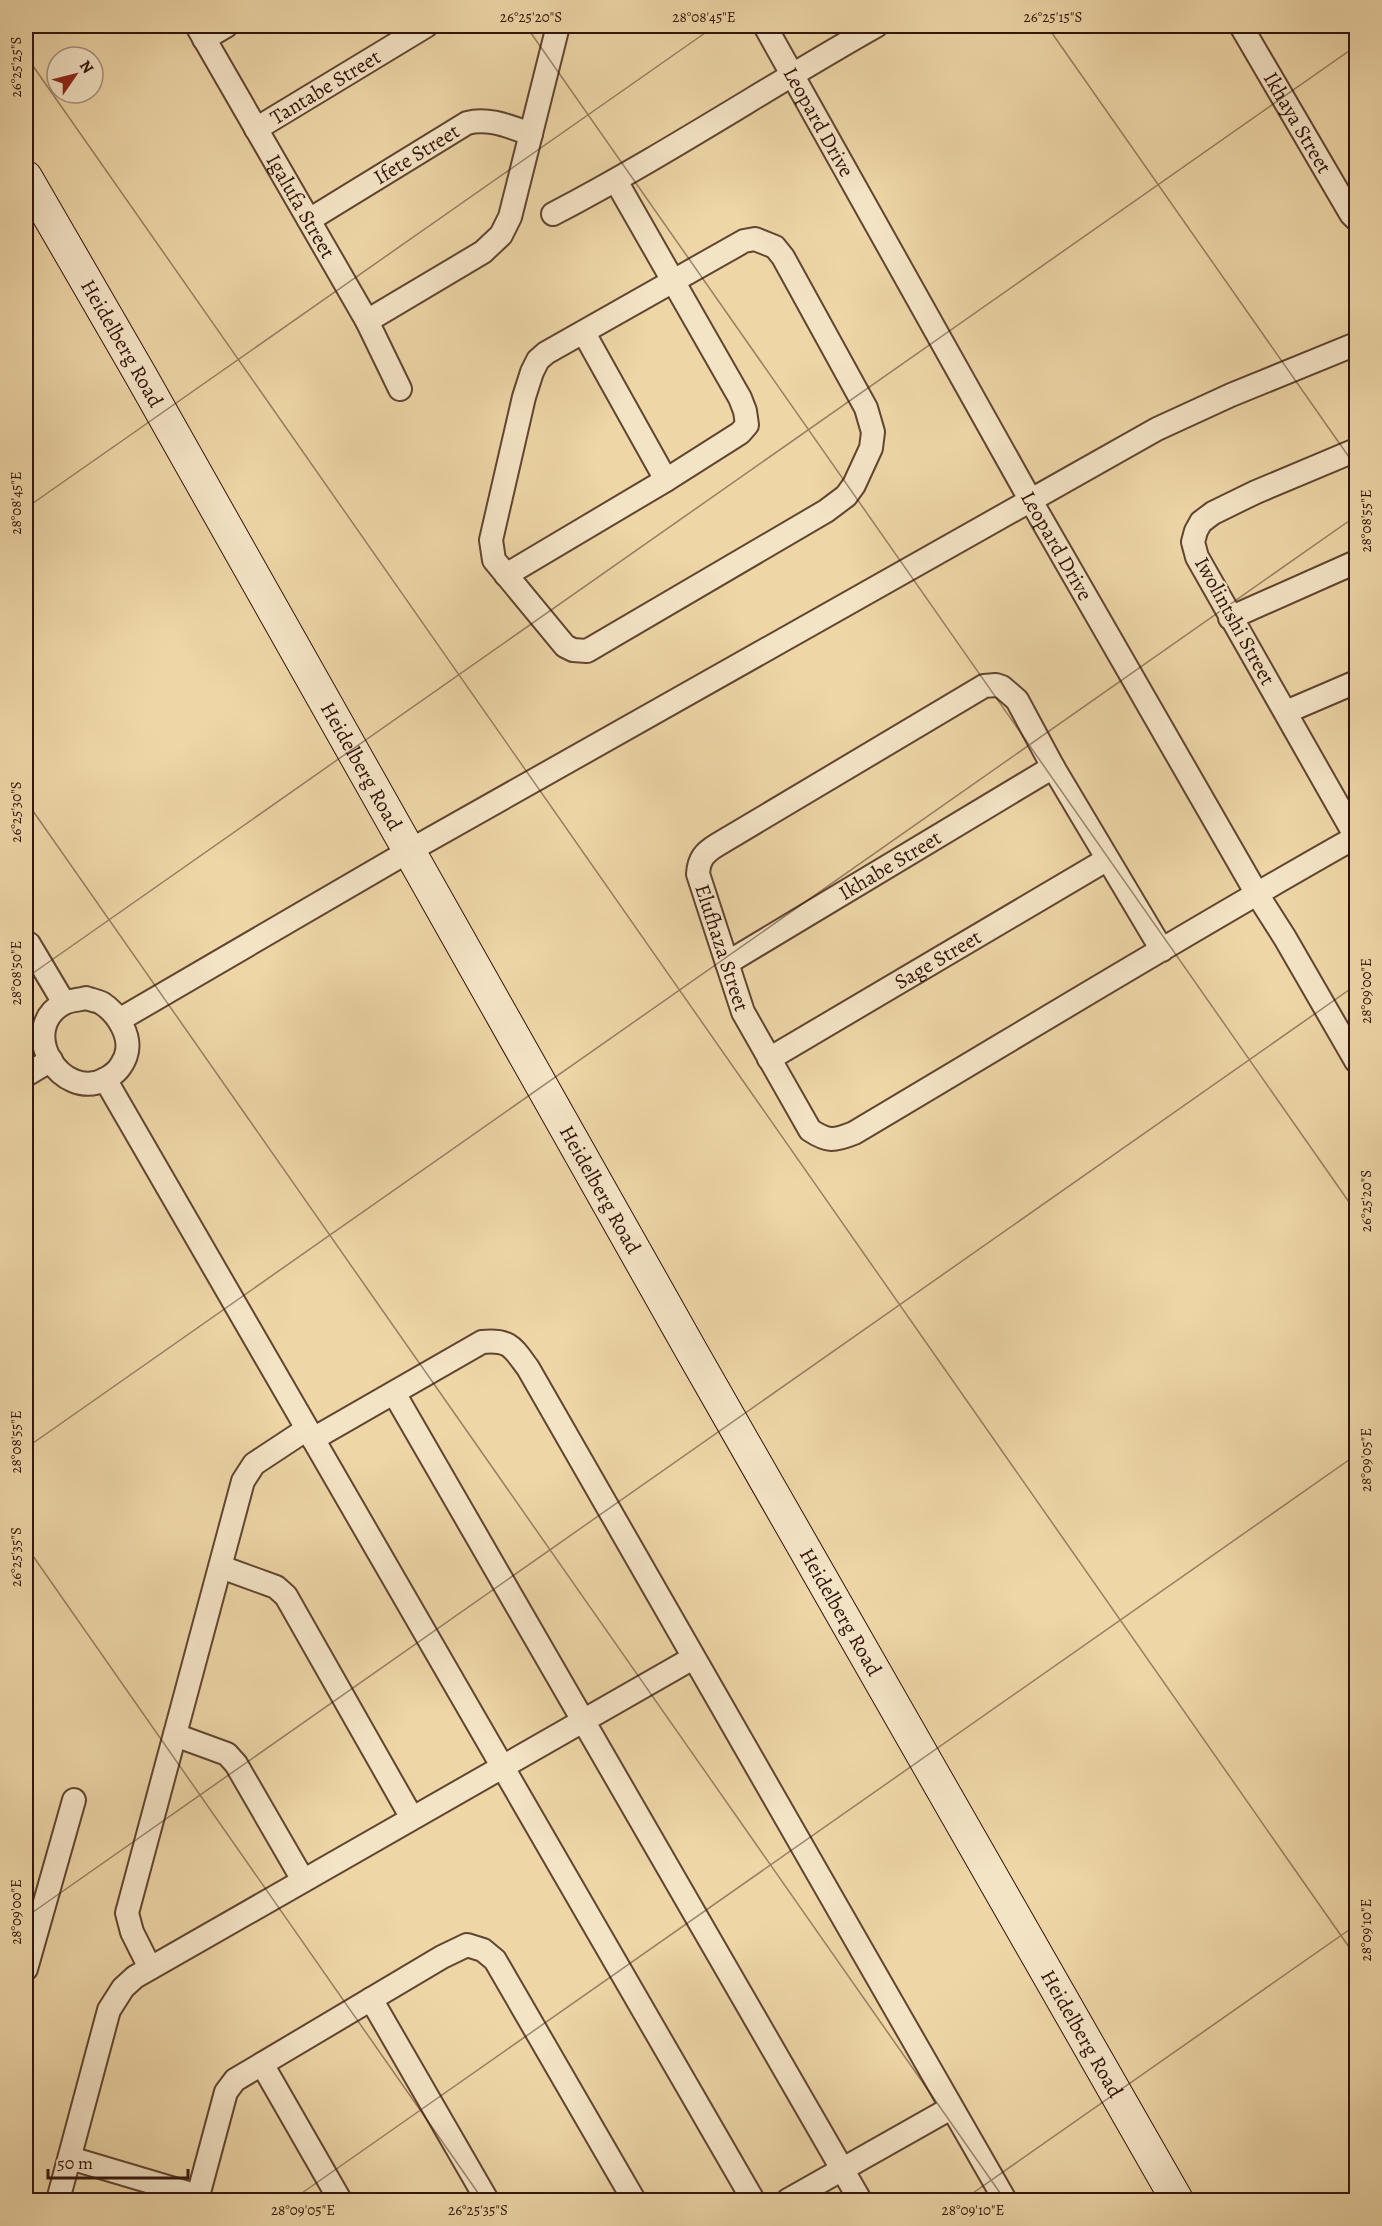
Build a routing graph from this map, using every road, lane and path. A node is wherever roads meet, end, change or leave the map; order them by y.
1 (226, 26) edge
2 (426, 26) edge
3 (558, 26) edge
4 (765, 26) edge
5 (876, 26) edge
6 (1241, 26) edge
7 (201, 32) edge
8 (792, 73) junction
9 (256, 129) junction
10 (531, 134) junction
11 (26, 177) edge
12 (615, 181) junction
13 (553, 214) dead end
14 (1356, 219) edge
15 (309, 220) junction
16 (672, 281) junction
17 (367, 321) junction
18 (584, 333) junction
19 (1356, 344) edge
20 (400, 389) dead end
21 (1356, 450) edge
22 (666, 480) junction
23 (1031, 501) junction
24 (1356, 562) edge
25 (506, 575) junction
26 (1230, 618) junction
27 (1356, 682) edge
28 (1286, 712) junction
29 (1053, 767) junction
30 (1356, 837) edge
31 (409, 851) junction
32 (1106, 860) junction
33 (1257, 894) junction
34 (29, 944) dead end
35 (1162, 950) junction
36 (727, 963) junction
37 (64, 1003) junction
38 (119, 1020) junction
39 (769, 1059) junction
40 (51, 1060) junction
41 (1356, 1061) edge
42 (26, 1074) edge
43 (105, 1079) junction
44 (394, 1393) junction
45 (310, 1434) junction
46 (220, 1567) junction
47 (693, 1658) junction
48 (583, 1720) junction
49 (175, 1735) junction
50 (502, 1766) junction
51 (74, 1800) dead end
52 (412, 1818) junction
53 (303, 1880) junction
54 (150, 1968) junction
55 (26, 1969) edge
56 (371, 2000) junction
57 (262, 2064) junction
58 (951, 2108) junction
59 (70, 2158) junction
60 (842, 2169) junction
61 (199, 2198) edge
62 (58, 2200) edge
63 (340, 2200) edge
64 (487, 2200) edge
65 (634, 2200) edge
66 (753, 2200) edge
67 (788, 2200) edge
68 (860, 2200) edge
69 (1005, 2200) edge
70 (1177, 2200) edge

1 - 7 street
2 - 9 street, Tantabe Street
3 - 10 street
4 - 8 street, Leopard Drive
5 - 8 street
6 - 14 street, Ikhaya Street
7 - 9 street, Igalufa Street
8 - 12 street
8 - 23 street, Leopard Drive
9 - 15 street, Igalufa Street
10 - 15 street, Ifete Street
10 - 17 street
11 - 31 main road, Heidelberg Road
12 - 13 street
12 - 16 street
15 - 17 street, Igalufa Street
16 - 18 street
16 - 22 street
16 - 25 street
17 - 20 street, Igalufa Street
18 - 22 street
18 - 25 street
19 - 23 street
21 - 26 street, Iwolintshi Street
22 - 25 street
23 - 31 street
23 - 33 street, Leopard Drive
24 - 26 street
26 - 28 street, Iwolintshi Street
27 - 28 street
28 - 30 street, Iwolintshi Street
29 - 32 street, Elufhaza Street
29 - 36 street, Ikhabe Street
29 - 36 street, Elufhaza Street
30 - 33 street, Iwolintshi Street
31 - 38 street
31 - 70 main road, Heidelberg Road
32 - 35 street, Elufhaza Street
32 - 39 street, Sage Street
33 - 35 street, Elufhaza Street
33 - 41 street, Leopard Drive
34 - 37 street
35 - 39 street, Elufhaza Street
36 - 39 street, Elufhaza Street
37 - 38 street
37 - 40 street
38 - 43 street
40 - 42 street
40 - 43 street
43 - 45 street
44 - 45 street
44 - 47 street
44 - 48 street
45 - 46 street
45 - 50 street
46 - 49 street
46 - 52 street
47 - 48 street
47 - 58 street
48 - 50 street
48 - 60 street
49 - 53 street
49 - 54 street
50 - 52 street
50 - 66 street
51 - 55 street
52 - 53 street
53 - 54 street
54 - 59 street
56 - 57 street
56 - 64 street
56 - 65 street
57 - 61 street
57 - 63 street
58 - 60 street
58 - 69 street
59 - 61 street
59 - 62 street
60 - 67 street
60 - 68 street

